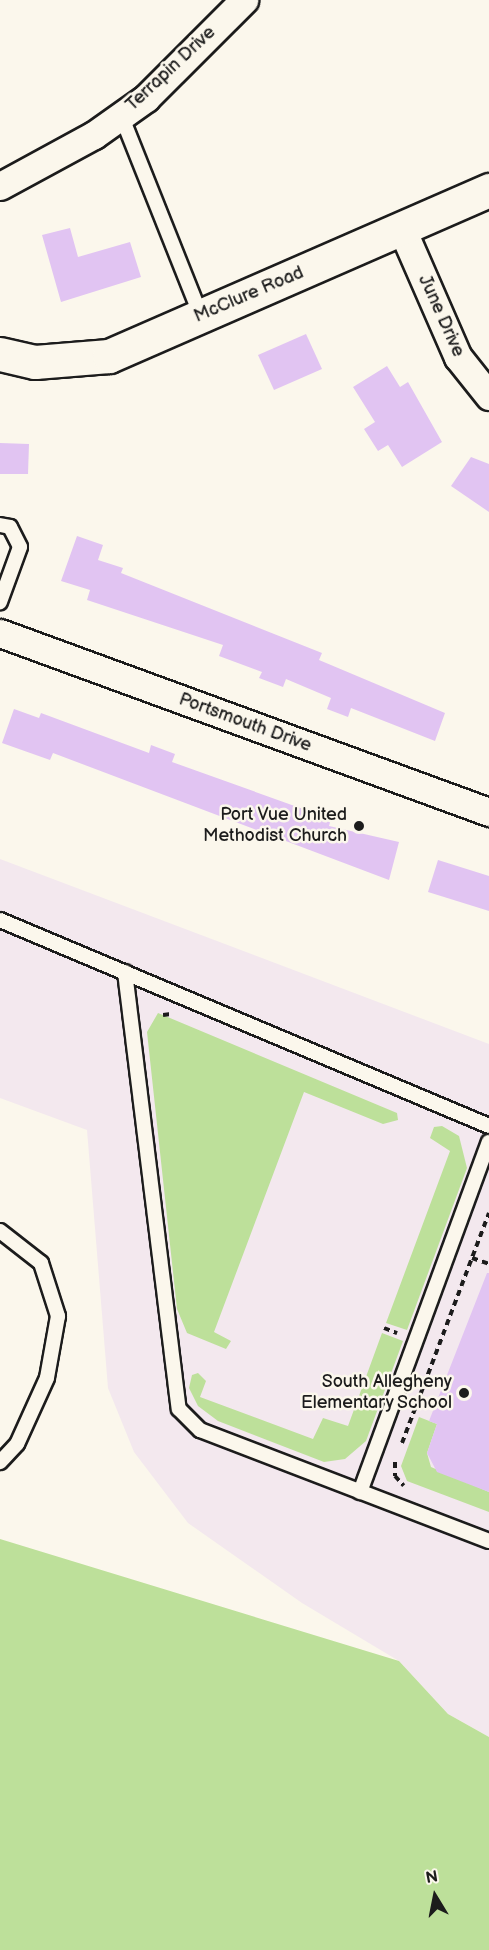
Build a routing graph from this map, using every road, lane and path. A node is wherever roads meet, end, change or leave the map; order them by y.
1 (244, 0) edge
2 (122, 116) junction
3 (0, 186) edge
4 (489, 190) edge
5 (402, 229) junction
6 (201, 316) junction
7 (0, 354) edge
8 (489, 396) edge
9 (0, 525) edge
10 (0, 602) edge
11 (0, 633) edge
12 (489, 812) edge
13 (0, 920) edge
14 (125, 972) junction
15 (489, 1126) edge
16 (489, 1142) edge
17 (489, 1213) edge
18 (0, 1231) edge
19 (472, 1258) junction
20 (489, 1264) edge
21 (384, 1328) dead end
22 (404, 1336) dead end
23 (0, 1462) edge
24 (415, 1490) dead end
25 (360, 1492) junction
26 (489, 1541) edge

1 - 2 street, Terrapin Drive
2 - 3 street, Terrapin Drive
2 - 6 lane
4 - 5 street, McClure Road
5 - 6 street, McClure Road
5 - 8 street, June Drive
6 - 7 street, McClure Road
9 - 10 lane
11 - 12 street, Portsmouth Drive
13 - 14 lane
14 - 15 lane
14 - 25 lane
16 - 25 lane
17 - 19 path
18 - 23 lane
19 - 20 path
19 - 24 path
21 - 22 path
25 - 26 lane

